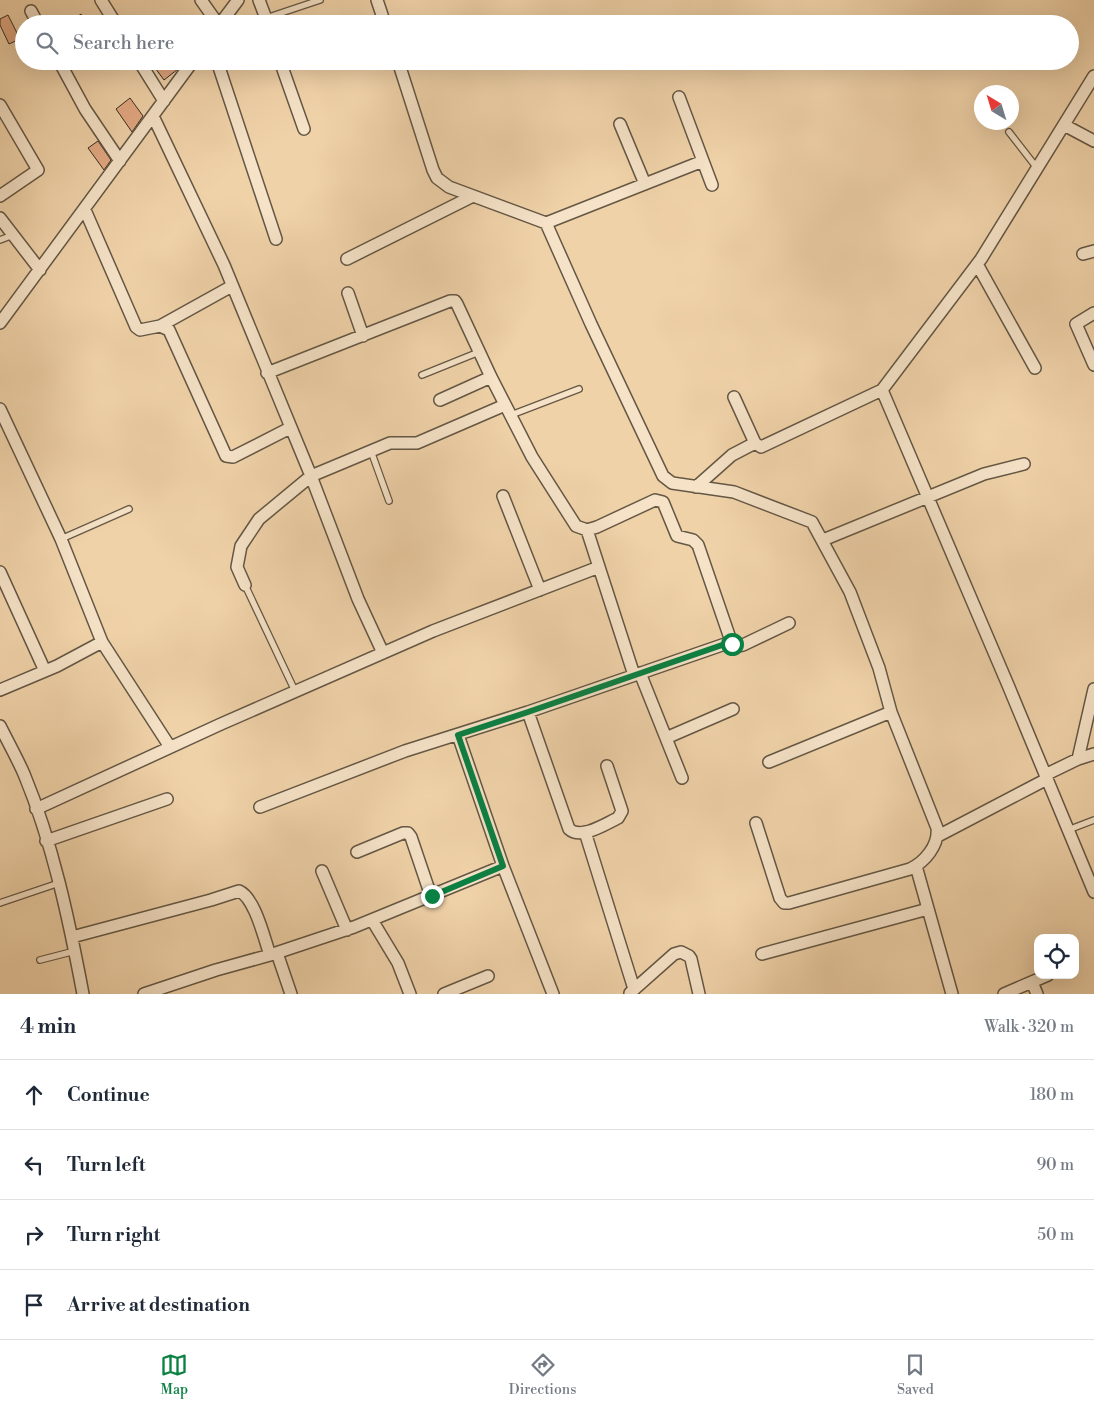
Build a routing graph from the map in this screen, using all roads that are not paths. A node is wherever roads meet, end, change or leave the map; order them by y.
1 (101, 0) edge
2 (202, 0) edge
3 (238, 0) edge
4 (259, 0) edge
5 (320, 0) edge
6 (377, 0) edge
7 (31, 11) dead end
8 (33, 15) edge
9 (110, 15) edge
10 (213, 15) edge
11 (226, 15) edge
12 (265, 15) edge
13 (282, 15) edge
14 (382, 15) edge
15 (64, 70) edge
16 (145, 70) edge
17 (186, 70) edge
18 (220, 70) edge
19 (283, 70) edge
20 (401, 70) edge
21 (1094, 76) edge
22 (679, 97) dead end
23 (164, 101) junction
24 (0, 105) edge
25 (153, 116) junction
26 (620, 124) dead end
27 (1064, 125) junction
28 (304, 129) dead end
29 (1009, 132) dead end
30 (1094, 141) edge
31 (120, 161) junction
32 (703, 161) junction
33 (1037, 168) junction
34 (645, 184) junction
35 (712, 185) dead end
36 (0, 196) edge
37 (473, 196) junction
38 (85, 210) junction
39 (0, 218) edge
40 (546, 224) junction
41 (13, 234) junction
42 (276, 239) dead end
43 (0, 240) edge
44 (347, 259) dead end
45 (977, 264) junction
46 (40, 270) junction
47 (232, 286) junction
48 (348, 293) dead end
49 (1094, 313) edge
50 (0, 323) edge
51 (160, 326) junction
52 (363, 336) junction
53 (479, 352) junction
54 (1094, 364) edge
55 (1035, 368) dead end
56 (267, 373) junction
57 (422, 375) dead end
58 (491, 377) junction
59 (579, 388) dead end
60 (882, 390) junction
61 (734, 397) dead end
62 (440, 400) dead end
63 (0, 409) edge
64 (508, 410) junction
65 (290, 428) junction
66 (755, 444) junction
67 (371, 451) junction
68 (1024, 464) dead end
69 (311, 476) junction
70 (669, 482) junction
71 (696, 487) junction
72 (503, 496) dead end
73 (927, 497) junction
74 (659, 500) junction
75 (389, 501) dead end
76 (129, 508) dead end
77 (587, 530) junction
78 (61, 539) junction
79 (822, 540) junction
80 (599, 567) junction
81 (0, 572) edge
82 (245, 585) joint
83 (540, 590) junction
84 (789, 624) dead end
85 (102, 642) junction
86 (732, 644) junction
87 (383, 653) junction
88 (45, 671) junction
89 (637, 674) junction
90 (1094, 689) edge
91 (0, 690) edge
92 (295, 691) junction
93 (733, 709) dead end
94 (528, 712) junction
95 (891, 712) junction
96 (1, 729) edge
97 (458, 735) junction
98 (666, 738) junction
99 (170, 747) junction
100 (1094, 754) edge
101 (1078, 759) junction
102 (769, 762) dead end
103 (607, 766) dead end
104 (1046, 777) junction
105 (682, 778) dead end
106 (167, 799) dead end
107 (260, 807) dead end
108 (36, 809) junction
109 (1094, 820) edge
110 (756, 822) dead end
111 (1068, 830) junction
112 (585, 832) junction
113 (938, 836) junction
114 (46, 841) junction
115 (357, 852) dead end
116 (503, 866) junction
117 (916, 866) junction
118 (322, 871) dead end
119 (59, 883) junction
120 (1094, 892) edge
121 (432, 896) junction
122 (0, 903) edge
123 (928, 909) junction
124 (372, 920) junction
125 (348, 930) junction
126 (72, 937) junction
127 (74, 951) junction
128 (273, 954) junction
129 (762, 954) dead end
130 (40, 960) dead end
131 (488, 976) dead end
132 (1039, 979) edge
133 (1032, 982) junction
134 (631, 991) edge
135 (83, 994) edge
136 (144, 994) edge
137 (291, 994) edge
138 (410, 994) edge
139 (444, 994) edge
140 (553, 994) edge
141 (699, 994) edge
142 (952, 994) edge
143 (1004, 994) edge
144 (1037, 994) edge

1 - 9 street
2 - 10 street
3 - 11 street
4 - 12 street
5 - 13 lane
6 - 14 street
7 - 8 street
15 - 31 street
16 - 23 street
17 - 23 street
18 - 42 street
19 - 28 street
20 - 37 street
21 - 27 street
22 - 32 street
23 - 25 street
24 - 36 street
25 - 31 street
25 - 47 street
26 - 34 street
27 - 30 street
27 - 33 street
29 - 33 lane
31 - 38 street
32 - 34 street
32 - 35 street
33 - 45 street
34 - 40 street
37 - 40 street
37 - 44 street
38 - 46 street
38 - 51 street
39 - 41 street
40 - 70 street
41 - 43 lane
41 - 46 street
45 - 55 street
45 - 60 street
46 - 50 street
47 - 51 street
47 - 56 street
48 - 52 street
49 - 54 street
51 - 65 street
52 - 53 street
52 - 56 street
53 - 57 lane
53 - 58 street
56 - 65 street
58 - 62 street
58 - 64 street
59 - 64 lane
60 - 66 street
60 - 73 street
61 - 66 street
63 - 78 street
64 - 67 street
64 - 77 street
65 - 69 street
66 - 71 street
67 - 69 street
67 - 75 lane
68 - 73 street
69 - 82 street
69 - 87 street
70 - 71 street
70 - 74 street
71 - 79 street
72 - 83 street
73 - 79 street
73 - 104 street
74 - 77 street
74 - 86 street
76 - 78 lane
77 - 80 street
78 - 85 street
79 - 95 street
80 - 83 street
80 - 89 street
81 - 88 street
82 - 92 lane
83 - 87 street
84 - 86 street
85 - 88 street
85 - 99 street
86 - 89 street
87 - 92 street
88 - 91 street
89 - 94 street
89 - 98 street
90 - 101 street
92 - 99 street
93 - 98 street
94 - 97 street
94 - 112 street
95 - 102 street
95 - 113 street
96 - 108 street
97 - 107 street
97 - 116 street
98 - 105 street
99 - 108 street
100 - 101 street
101 - 104 street
103 - 112 street
104 - 111 street
104 - 113 street
106 - 114 street
108 - 114 street
109 - 111 lane
110 - 117 street
111 - 120 street
112 - 134 street
113 - 117 street
114 - 119 street
115 - 121 street
116 - 121 street
116 - 140 street
117 - 123 street
118 - 125 street
119 - 122 lane
119 - 126 street
121 - 124 street
123 - 129 street
123 - 142 street
124 - 125 street
124 - 138 street
125 - 128 street
126 - 127 street
126 - 128 street
127 - 130 lane
127 - 135 street
128 - 136 street
128 - 137 street
131 - 139 street
132 - 133 street
133 - 143 street
133 - 144 street
134 - 141 street

